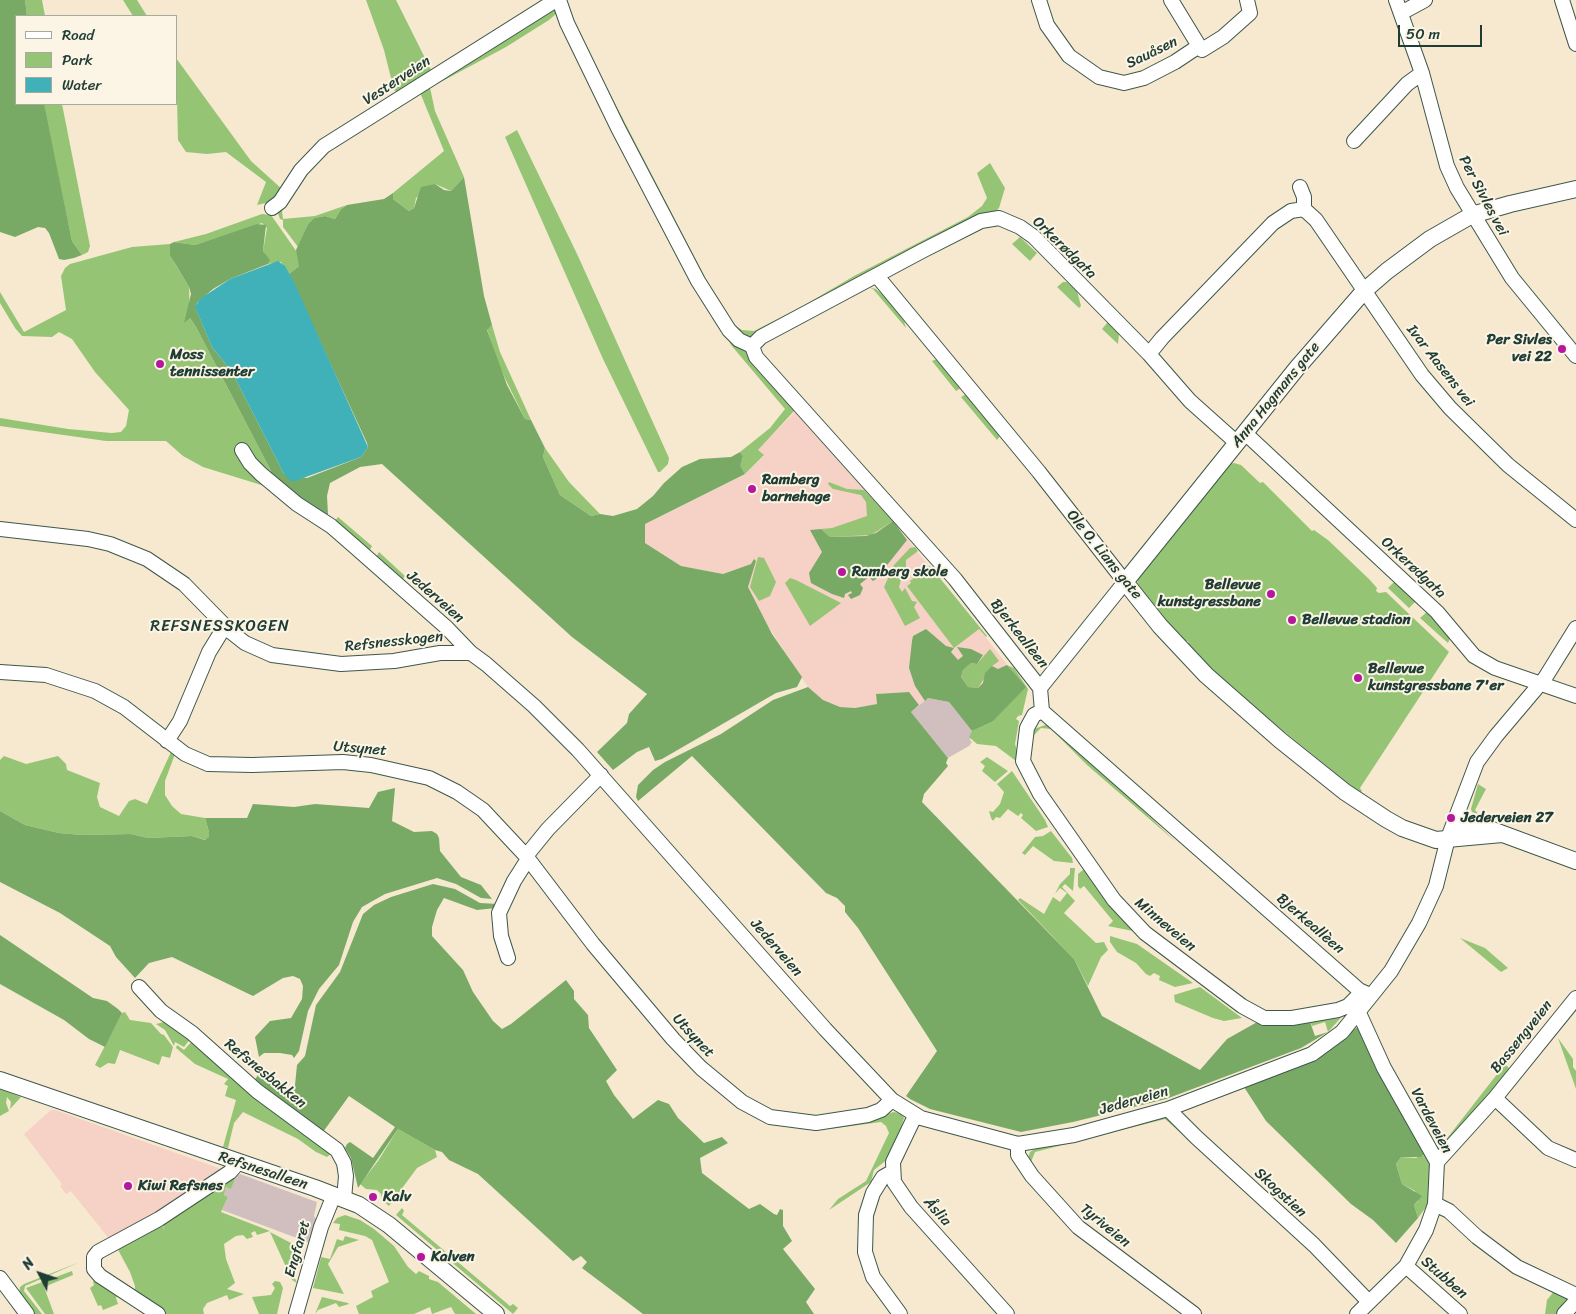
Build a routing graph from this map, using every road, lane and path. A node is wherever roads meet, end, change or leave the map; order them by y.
1 (557, 0) edge
2 (1039, 0) edge
3 (1171, 0) edge
4 (1247, 0) edge
5 (1396, 0) edge
6 (1425, 0) edge
7 (1562, 0) edge
8 (1402, 14) junction
9 (1576, 44) edge
10 (1199, 46) junction
11 (1422, 73) junction
12 (1354, 141) dead end
13 (1300, 187) dead end
14 (1576, 189) edge
15 (272, 208) dead end
16 (1304, 209) junction
17 (1472, 215) junction
18 (877, 276) junction
19 (1364, 291) junction
20 (752, 346) junction
21 (1149, 354) junction
22 (1576, 356) edge
23 (1241, 438) junction
24 (242, 450) dead end
25 (1576, 520) edge
26 (0, 529) edge
27 (1125, 582) junction
28 (225, 626) junction
29 (1576, 628) edge
30 (471, 653) junction
31 (0, 672) edge
32 (1538, 684) junction
33 (1040, 688) junction
34 (1576, 696) edge
35 (1042, 711) junction
36 (167, 741) junction
37 (601, 775) junction
38 (1455, 821) junction
39 (1502, 834) junction
40 (1448, 838) junction
41 (527, 857) junction
42 (1576, 860) edge
43 (508, 958) dead end
44 (139, 986) dead end
45 (1370, 995) junction
46 (1576, 998) edge
47 (1359, 1013) junction
48 (0, 1080) edge
49 (1495, 1098) junction
50 (892, 1100) junction
51 (1168, 1109) junction
52 (915, 1116) junction
53 (1018, 1144) junction
54 (1576, 1160) edge
55 (1437, 1162) junction
56 (238, 1163) junction
57 (892, 1172) junction
58 (339, 1197) junction
59 (1435, 1204) junction
60 (1406, 1266) junction
61 (0, 1278) edge
62 (1576, 1295) edge
63 (1576, 1301) edge
64 (1369, 1302) junction
65 (27, 1314) edge
66 (158, 1314) edge
67 (296, 1314) edge
68 (496, 1314) edge
69 (900, 1314) edge
70 (1007, 1314) edge
71 (1194, 1314) edge
72 (1357, 1314) edge
73 (1460, 1314) edge
74 (1564, 1314) edge

1 - 15 street, Vesterveien
1 - 20 street
2 - 10 street, Sauåsen
3 - 10 street, Sauåsen
4 - 10 street, Sauåsen
5 - 8 street, Per Sivles vei
6 - 8 street
7 - 9 street
8 - 11 street, Per Sivles vei
11 - 12 street
11 - 17 street, Per Sivles vei
13 - 16 street
14 - 17 street, Anna Hagmans gate
16 - 19 street, Ivar Aasens vei
16 - 21 street
17 - 19 street, Anna Hagmans gate
17 - 22 street, Per Sivles vei
18 - 20 street, Orkerødgata
18 - 21 street, Orkerødgata
18 - 27 street, Ole O. Lians gate
19 - 23 street, Anna Hagmans gate
19 - 25 street, Ivar Aasens vei
20 - 33 street, Bjerkeallèen
21 - 23 street, Orkerødgata
23 - 27 street, Anna Hagmans gate
23 - 32 street, Orkerødgata
24 - 30 street, Jederveien
26 - 28 street, Refsnesskogen
27 - 33 street, Anna Hagmans gate
27 - 40 street, Ole O. Lians gate
28 - 30 street, Refsnesskogen
28 - 36 street
29 - 32 street, Jederveien
30 - 37 street, Jederveien
31 - 36 street, Utsynet
32 - 34 street, Orkerødgata
32 - 38 street, Jederveien
33 - 35 street, Bjerkeallèen
35 - 45 street, Bjerkeallèen
35 - 45 street, Minneveien
36 - 41 street, Utsynet
37 - 41 street
37 - 50 street, Jederveien
38 - 39 street, Ole O. Lians gate
38 - 40 street, Jederveien
39 - 40 street, Ole O. Lians gate
39 - 42 street, Ole O. Lians gate
40 - 45 street, Jederveien
41 - 43 street
41 - 50 street, Utsynet
44 - 58 street, Refsnesbakken
45 - 47 street, Jederveien
46 - 49 street, Bassengveien
47 - 51 street, Jederveien
47 - 55 street, Vardeveien
48 - 56 street, Refsnesalleen
49 - 54 street, Bassengveien
49 - 55 street, Bassengveien
50 - 52 street, Jederveien
51 - 53 street, Jederveien
51 - 64 street, Skogstien
52 - 53 street, Jederveien
52 - 57 street
53 - 71 street, Tyriveien
55 - 59 street, Vardeveien
56 - 58 street, Refsnesalleen
56 - 66 street
57 - 69 street
57 - 70 street, Åslia
58 - 67 street, Engfaret
58 - 68 street, Refsnesalleen
59 - 60 street, Stubben
59 - 62 street
60 - 64 street, Stubben
60 - 73 street, Stubben
61 - 65 street
63 - 74 street
64 - 72 street, Stubben

